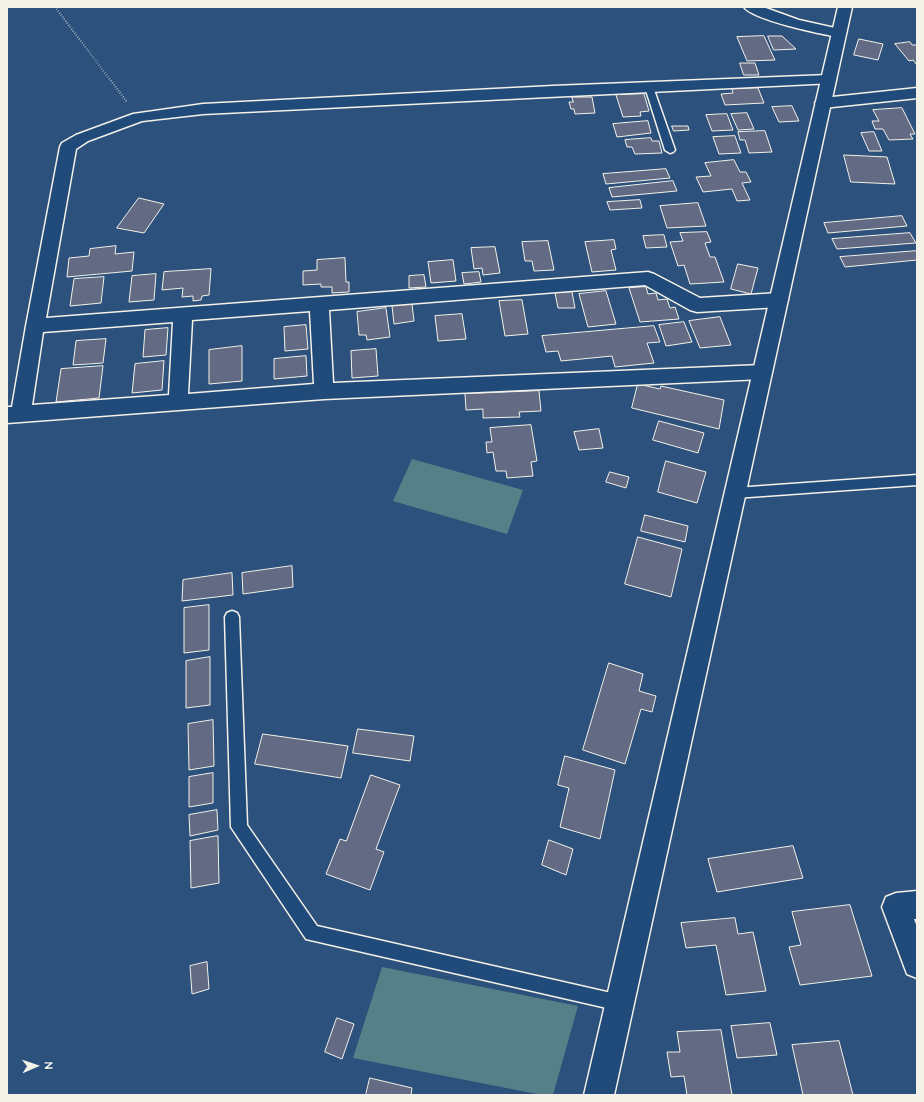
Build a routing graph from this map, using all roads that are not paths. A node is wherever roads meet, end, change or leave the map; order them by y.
1 (751, 7) edge
2 (845, 7) edge
3 (839, 33) junction
4 (828, 80) junction
5 (649, 87) junction
6 (917, 93) edge
7 (823, 103) junction
8 (670, 150) dead end
9 (779, 300) junction
10 (319, 304) junction
11 (183, 314) junction
12 (35, 326) junction
13 (762, 372) junction
14 (324, 391) junction
15 (178, 402) junction
16 (14, 415) edge
17 (917, 480) edge
18 (735, 493) junction
19 (232, 617) dead end
20 (917, 905) edge
21 (917, 964) edge
22 (620, 1003) junction
23 (599, 1095) edge

1 - 3 street
2 - 3 street
3 - 4 street
4 - 5 street
4 - 7 street
5 - 8 lane
5 - 12 street
6 - 7 street
7 - 9 street
9 - 10 street
9 - 13 street
10 - 11 street
10 - 14 street
11 - 12 street
11 - 15 street
12 - 16 street
13 - 14 street
13 - 18 street
14 - 15 street
15 - 16 street
17 - 18 lane
18 - 22 street
19 - 22 lane
20 - 21 street
22 - 23 street

